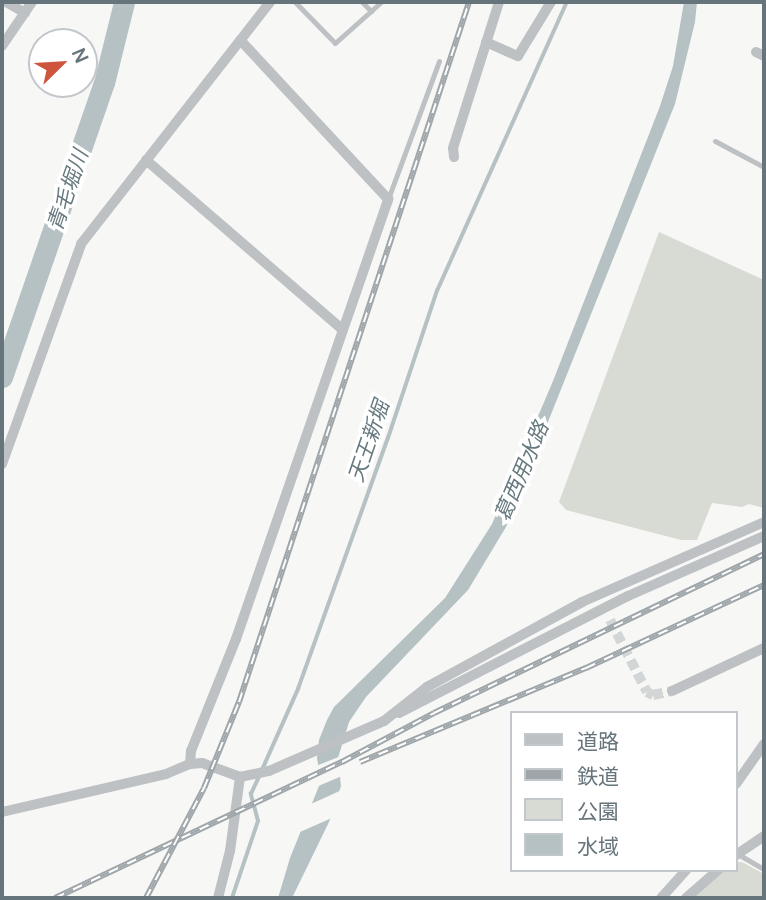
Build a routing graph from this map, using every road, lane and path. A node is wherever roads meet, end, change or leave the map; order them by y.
1 (6, 2) edge
2 (32, 2) edge
3 (270, 2) edge
4 (295, 2) edge
5 (362, 2) edge
6 (381, 2) edge
7 (499, 2) edge
8 (551, 2) edge
9 (371, 11) junction
10 (24, 13) junction
11 (240, 40) junction
12 (486, 42) junction
13 (2, 46) edge
14 (439, 61) dead end
15 (715, 141) dead end
16 (454, 157) dead end
17 (146, 160) junction
18 (764, 167) edge
19 (388, 199) junction
20 (343, 330) junction
21 (2, 464) edge
22 (764, 522) edge
23 (764, 536) edge
24 (604, 609) junction
25 (610, 620) tunnel mouth
26 (764, 648) edge
27 (672, 691) tunnel mouth
28 (393, 714) junction
29 (764, 744) edge
30 (190, 764) junction
31 (245, 777) junction
32 (738, 781) edge
33 (2, 812) edge
34 (764, 836) edge
35 (738, 853) edge
36 (738, 855) edge
37 (764, 869) edge
38 (684, 872) edge
39 (716, 872) edge
40 (218, 898) edge
41 (661, 898) edge
42 (686, 898) edge

1 - 10 street
2 - 10 street
3 - 11 street
4 - 9 lane
5 - 9 lane
6 - 9 lane
7 - 12 street
8 - 12 street
10 - 13 street
11 - 17 street
11 - 19 street
12 - 16 street
14 - 19 lane
15 - 18 lane
17 - 20 street
17 - 21 street
19 - 20 street
20 - 30 street
22 - 28 street
23 - 24 street
24 - 25 street
24 - 28 street
26 - 27 street
28 - 31 street
29 - 32 street
30 - 31 street
30 - 33 street
31 - 40 street
34 - 35 street
36 - 37 lane
38 - 41 street
39 - 42 street

